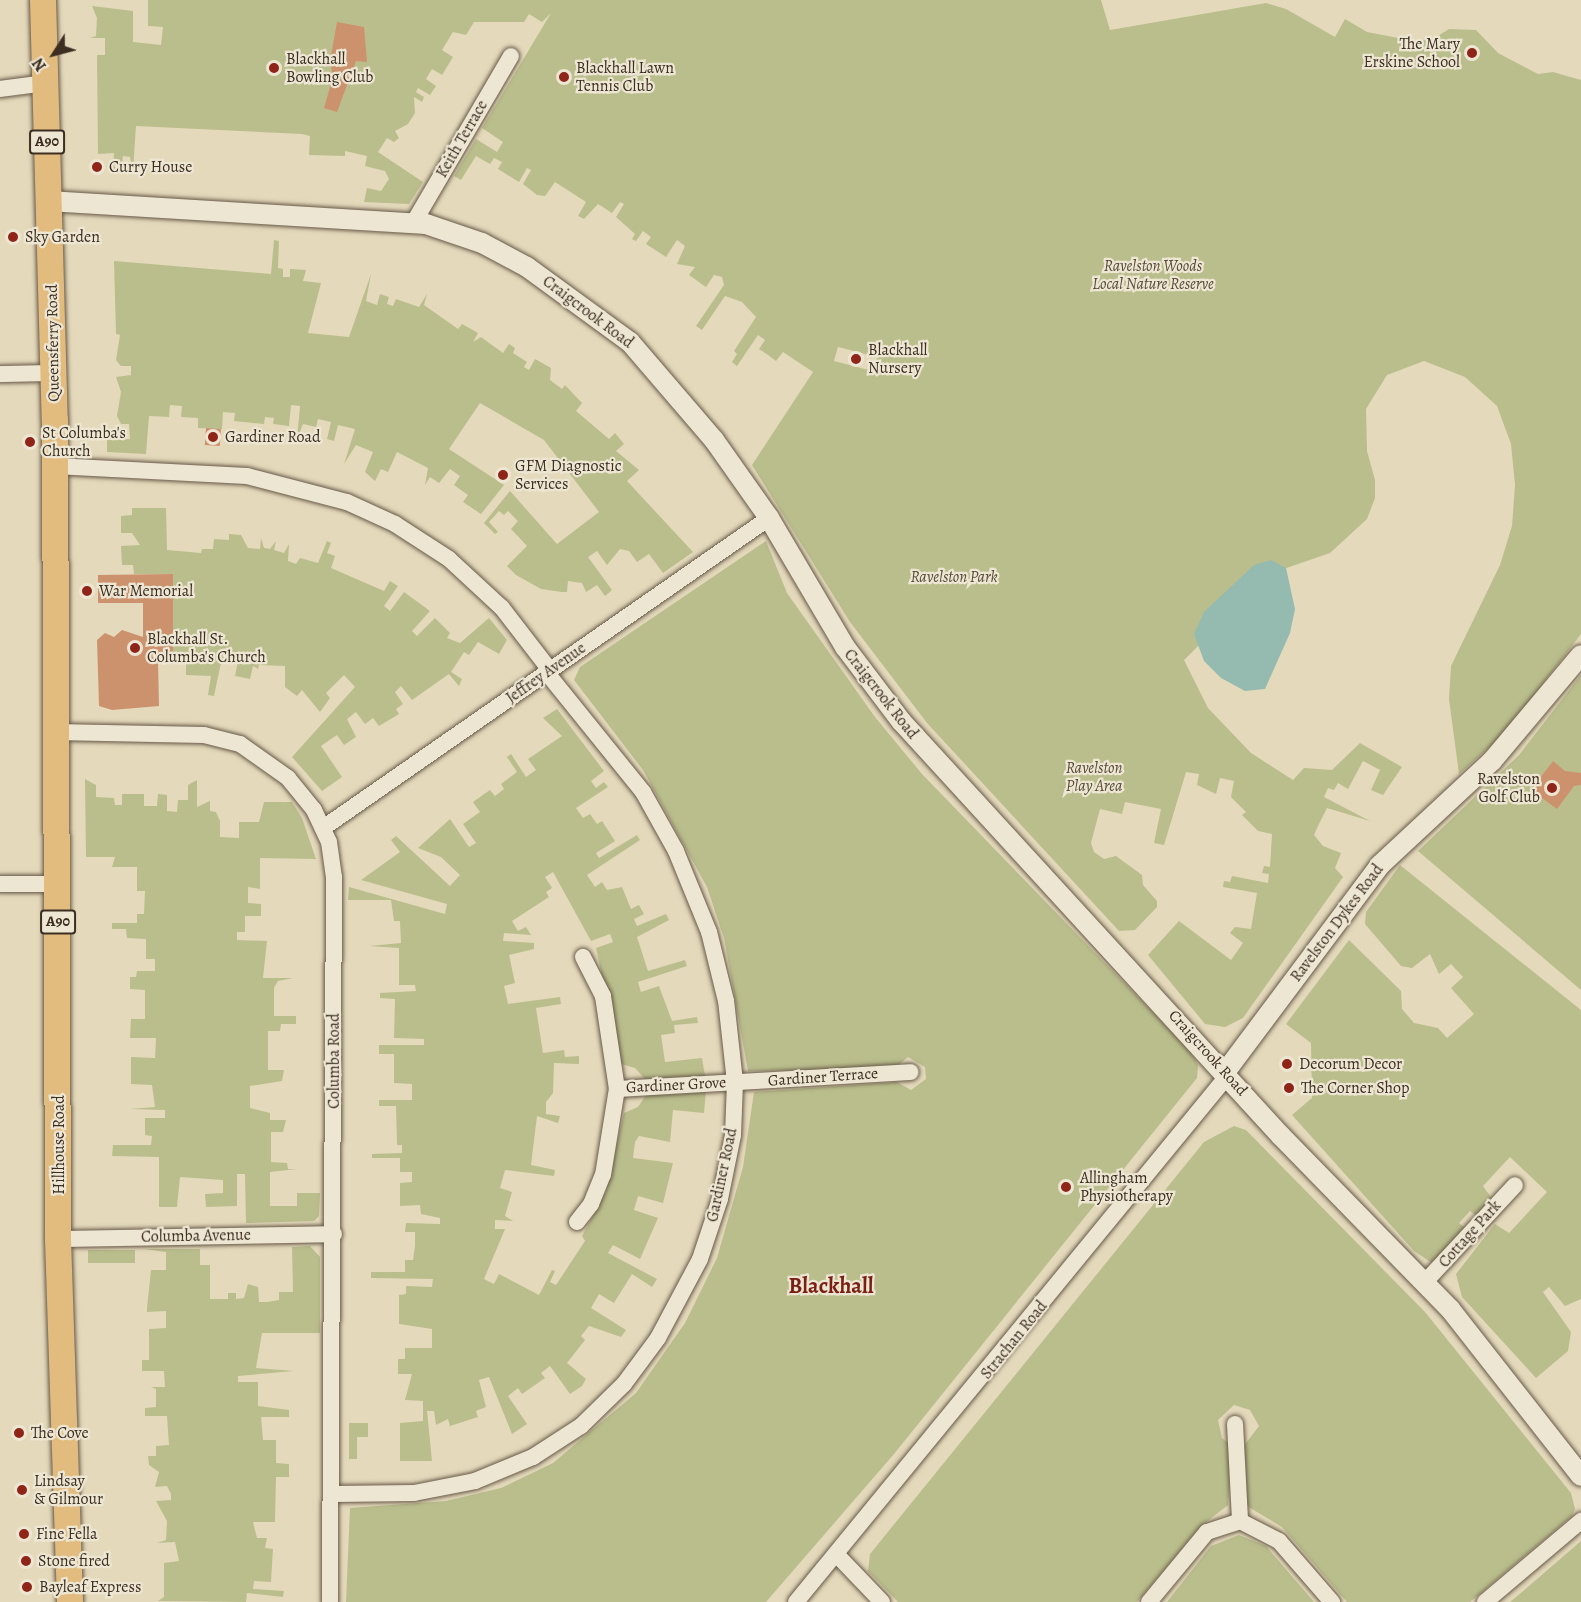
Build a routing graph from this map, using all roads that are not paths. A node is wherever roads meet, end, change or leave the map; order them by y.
1 (43, 0) edge
2 (511, 56) dead end
3 (45, 83) junction
4 (0, 89) edge
5 (48, 201) junction
6 (414, 222) junction
7 (0, 374) edge
8 (54, 374) junction
9 (55, 466) junction
10 (769, 518) junction
11 (1581, 655) edge
12 (549, 671) junction
13 (54, 687) joint
14 (55, 732) junction
15 (323, 828) junction
16 (0, 884) edge
17 (57, 884) junction
18 (583, 957) dead end
19 (911, 1071) dead end
20 (1227, 1072) junction
21 (735, 1082) junction
22 (617, 1089) junction
23 (1515, 1185) dead end
24 (577, 1222) dead end
25 (334, 1234) junction
26 (58, 1239) junction
27 (1425, 1282) junction
28 (1235, 1424) dead end
29 (1581, 1476) edge
30 (334, 1494) junction
31 (1240, 1521) junction
32 (1581, 1521) edge
33 (837, 1555) junction
34 (70, 1602) edge
35 (330, 1602) edge
36 (796, 1602) edge
37 (882, 1602) edge
38 (1149, 1602) edge
39 (1332, 1602) edge
40 (1485, 1602) edge

1 - 3 main road, Queensferry Road / A90
2 - 6 street, Keith Terrace
3 - 4 street
3 - 5 main road, Queensferry Road / A90
5 - 6 street, Craigcrook Road
5 - 8 main road, Queensferry Road / A90
6 - 10 street, Craigcrook Road
7 - 8 street
8 - 9 main road, Queensferry Road / A90
9 - 12 street, Gardiner Road
9 - 13 main road, Queensferry Road / A90
10 - 12 street, Jeffrey Avenue
10 - 20 street, Craigcrook Road
11 - 20 street, Ravelston Dykes Road
12 - 15 street, Jeffrey Avenue
12 - 21 street, Gardiner Road
13 - 14 main road, Hillhouse Road / A90
14 - 15 street, Columba Road
14 - 17 main road, Hillhouse Road / A90
15 - 25 street, Columba Road
16 - 17 street
17 - 26 main road, Hillhouse Road / A90
18 - 22 street, Gardiner Grove
19 - 21 street, Gardiner Terrace
20 - 27 street, Craigcrook Road
20 - 33 street, Strachan Road
21 - 22 street, Gardiner Grove
21 - 30 street, Gardiner Road
22 - 24 street, Gardiner Grove
23 - 27 street, Cottage Park
25 - 26 street, Columba Avenue
25 - 30 street, Columba Road
26 - 34 main road, Hillhouse Road / A90
27 - 29 street, Craigcrook Road
28 - 31 street
30 - 35 street, Columba Road
31 - 38 street
31 - 39 street
32 - 40 street
33 - 36 street, Strachan Road
33 - 37 street

